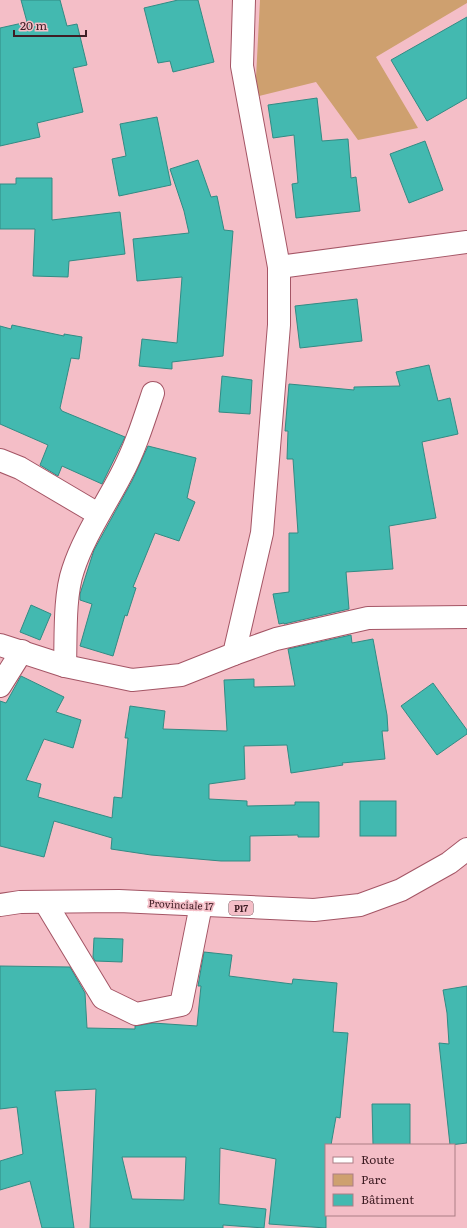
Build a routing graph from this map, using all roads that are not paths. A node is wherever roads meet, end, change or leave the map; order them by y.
1 (244, 0) edge
2 (467, 242) edge
3 (279, 267) junction
4 (153, 393) dead end
5 (0, 460) edge
6 (98, 514) junction
7 (467, 617) edge
8 (0, 645) edge
9 (22, 651) junction
10 (234, 654) junction
11 (65, 666) junction
12 (0, 686) edge
13 (467, 849) edge
14 (45, 902) junction
15 (0, 905) edge
16 (201, 905) junction

1 - 3 street
2 - 3 street
3 - 10 street
4 - 6 street
5 - 6 street
6 - 11 street
7 - 10 street
8 - 9 street
9 - 11 street
9 - 12 street
10 - 11 street
13 - 16 street, Provinciale 17 / P17
14 - 15 street, Provinciale 17 / P17
14 - 16 street, Provinciale 17 / P17
14 - 16 street

